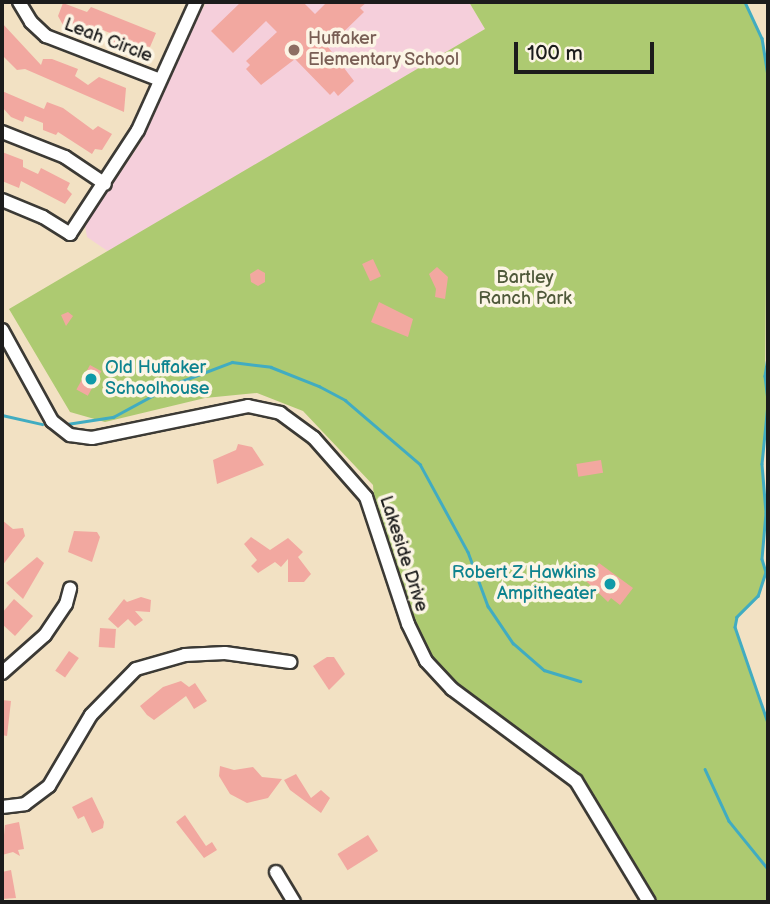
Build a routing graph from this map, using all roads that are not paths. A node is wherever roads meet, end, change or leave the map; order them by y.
1 (19, 2) edge
2 (196, 2) edge
3 (160, 80) junction
4 (2, 132) edge
5 (105, 184) junction
6 (2, 200) edge
7 (2, 330) edge
8 (70, 589) dead end
9 (290, 662) dead end
10 (2, 673) edge
11 (2, 807) edge
12 (276, 872) dead end
13 (293, 902) edge
14 (649, 902) edge

1 - 3 street, Leah Circle
2 - 3 street
3 - 5 street
4 - 5 street
5 - 6 street
7 - 14 street, Lakeside Drive
8 - 10 street
9 - 11 street
12 - 13 street

